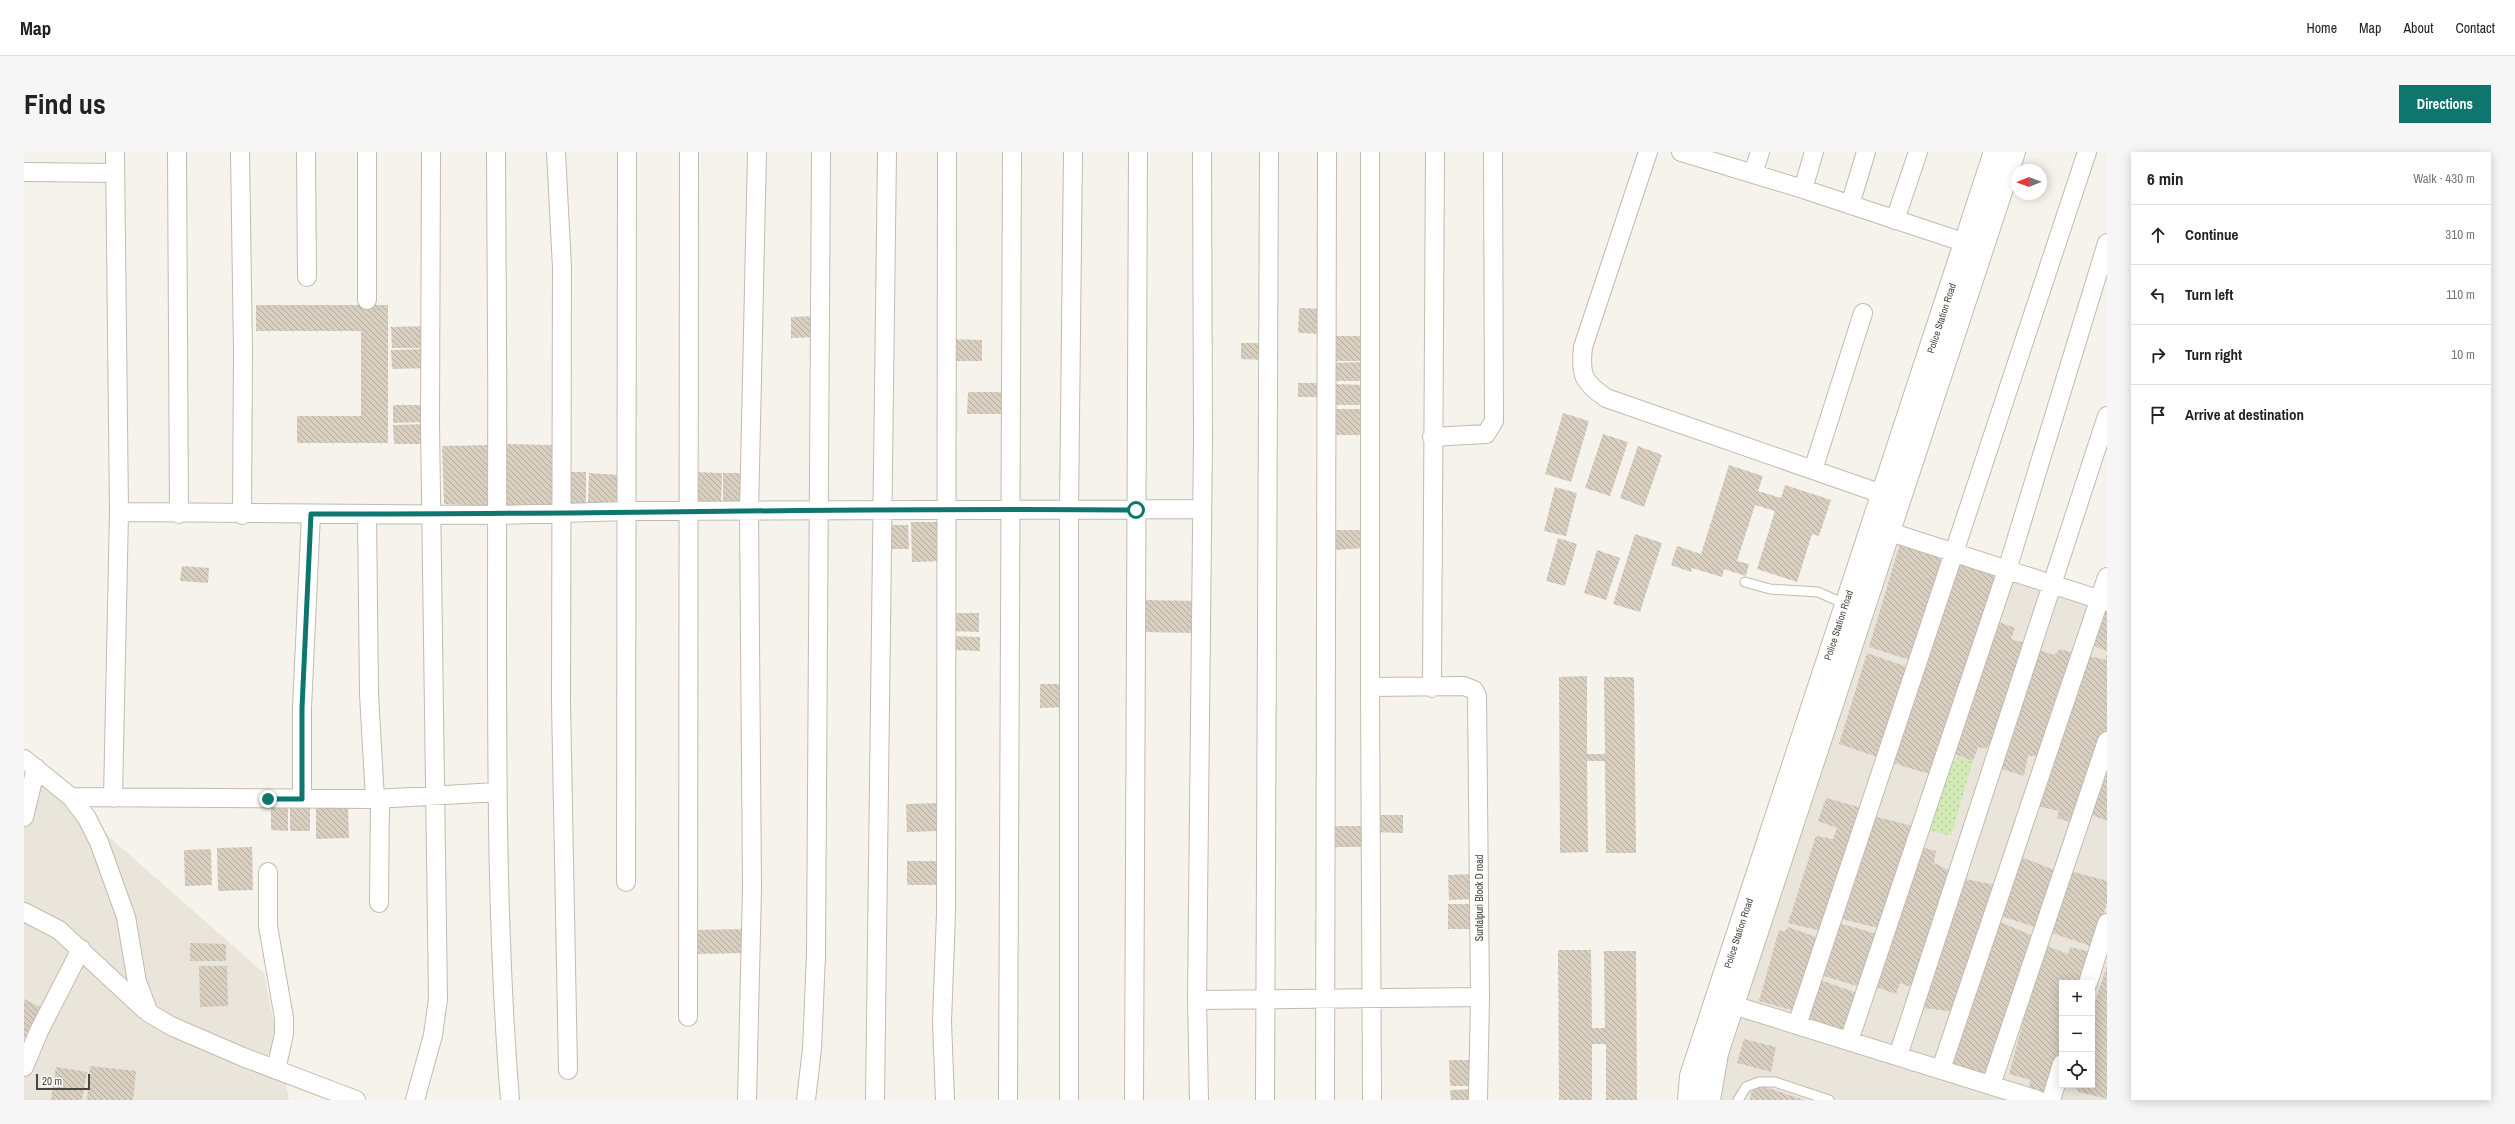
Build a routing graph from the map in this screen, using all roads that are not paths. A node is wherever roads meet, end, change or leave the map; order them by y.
1 (115, 152) edge
2 (177, 152) edge
3 (240, 152) edge
4 (306, 152) edge
5 (367, 152) edge
6 (431, 152) edge
7 (496, 152) edge
8 (556, 152) edge
9 (627, 152) edge
10 (689, 152) edge
11 (757, 152) edge
12 (821, 152) edge
13 (887, 152) edge
14 (947, 152) edge
15 (1012, 152) edge
16 (1074, 152) edge
17 (1138, 152) edge
18 (1202, 152) edge
19 (1269, 152) edge
20 (1327, 152) edge
21 (1370, 152) edge
22 (1434, 152) edge
23 (1493, 152) edge
24 (1648, 152) edge
25 (1681, 152) edge
26 (1760, 152) edge
27 (1814, 152) edge
28 (1866, 152) edge
29 (1918, 152) edge
30 (1995, 152) edge
31 (2014, 152) edge
32 (2087, 152) edge
33 (1708, 156) edge
34 (24, 172) edge
35 (115, 172) junction
36 (1753, 174) junction
37 (1802, 189) junction
38 (1850, 205) junction
39 (1895, 220) junction
40 (1966, 243) junction
41 (2107, 243) edge
42 (307, 277) dead end
43 (367, 300) dead end
44 (1863, 313) dead end
45 (2107, 416) edge
46 (1432, 437) junction
47 (1813, 470) junction
48 (1882, 494) junction
49 (1069, 509) junction
50 (1202, 509) junction
51 (882, 510) junction
52 (1136, 510) junction
53 (626, 511) junction
54 (946, 511) junction
55 (1009, 511) junction
56 (119, 512) junction
57 (561, 512) junction
58 (689, 512) junction
59 (749, 512) junction
60 (819, 512) junction
61 (179, 514) junction
62 (311, 514) junction
63 (367, 514) junction
64 (432, 514) junction
65 (242, 515) junction
66 (498, 515) junction
67 (1890, 532) junction
68 (1955, 553) junction
69 (2007, 570) junction
70 (2107, 577) edge
71 (1745, 582) dead end
72 (2053, 585) junction
73 (2103, 601) edge
74 (1845, 604) junction
75 (1370, 688) junction
76 (1432, 688) junction
77 (2107, 741) edge
78 (30, 764) edge
79 (497, 792) junction
80 (436, 795) junction
81 (71, 797) junction
82 (113, 798) junction
83 (302, 799) junction
84 (378, 799) junction
85 (24, 817) edge
86 (268, 872) dead end
87 (626, 882) dead end
88 (379, 903) dead end
89 (24, 912) edge
90 (2107, 923) edge
91 (81, 949) junction
92 (2089, 980) edge
93 (1480, 997) junction
94 (1326, 999) junction
95 (1373, 999) junction
96 (1197, 1000) junction
97 (1266, 1000) junction
98 (1733, 1005) junction
99 (149, 1013) junction
100 (688, 1017) dead end
101 (1796, 1025) junction
102 (1849, 1041) junction
103 (1898, 1056) junction
104 (24, 1067) edge
105 (1941, 1069) junction
106 (276, 1070) junction
107 (568, 1070) dead end
108 (2059, 1074) edge
109 (1991, 1085) junction
110 (356, 1100) edge
111 (415, 1100) edge
112 (510, 1100) edge
113 (747, 1100) edge
114 (806, 1100) edge
115 (875, 1100) edge
116 (945, 1100) edge
117 (1008, 1100) edge
118 (1070, 1100) edge
119 (1134, 1100) edge
120 (1199, 1100) edge
121 (1265, 1100) edge
122 (1325, 1100) edge
123 (1372, 1100) edge
124 (1478, 1100) edge
125 (1689, 1100) edge
126 (1708, 1100) edge
127 (1738, 1100) edge
128 (1829, 1100) edge
129 (2038, 1100) edge
130 (2051, 1100) edge

1 - 35 street
2 - 61 street
3 - 65 street
4 - 42 street
5 - 43 street
6 - 64 street
7 - 66 street
8 - 57 street
9 - 53 street
10 - 58 street
11 - 59 street
12 - 60 street
13 - 51 street
14 - 54 street
15 - 55 street
16 - 49 street
17 - 52 street
18 - 50 street
19 - 97 street
20 - 94 street
21 - 75 street
22 - 46 street
23 - 46 street
24 - 47 street
25 - 33 street
26 - 36 street
27 - 37 street
28 - 38 street
29 - 39 street
30 - 40 street, Police Station Road
31 - 67 street, Police Station Road
32 - 68 street
33 - 36 street
34 - 35 street
35 - 56 street
36 - 37 street
37 - 38 street
38 - 39 street
39 - 40 street
40 - 48 street, Police Station Road
41 - 69 street
44 - 47 street
45 - 72 street
46 - 76 street
47 - 48 street
48 - 74 street, Police Station Road
49 - 52 street
49 - 55 street
49 - 118 street
50 - 52 street
50 - 96 street
51 - 54 street
51 - 60 street
51 - 115 street
52 - 119 street
53 - 57 street
53 - 58 street
53 - 87 street
54 - 55 street
54 - 116 street
55 - 117 street
56 - 61 street
56 - 82 street
57 - 66 street
57 - 107 street
58 - 59 street
58 - 100 street
59 - 60 street
59 - 113 street
60 - 114 street
61 - 65 street
62 - 63 street
62 - 65 street
62 - 83 street
63 - 64 street
63 - 84 street
64 - 66 street
64 - 80 street
66 - 79 street
67 - 68 street
67 - 98 street, Police Station Road
68 - 69 street
68 - 101 street
69 - 72 street
69 - 102 street
70 - 73 street
71 - 74 lane
72 - 73 street
72 - 103 street
73 - 105 street
74 - 125 street, Police Station Road
75 - 76 street
75 - 95 street
76 - 93 street, Suntalpuri Block D road
77 - 109 street
78 - 81 street
78 - 85 street
79 - 80 street
79 - 112 street
80 - 84 street
80 - 111 street
81 - 82 street
81 - 99 street
82 - 83 street
83 - 84 street
84 - 88 street
86 - 106 street
89 - 91 street
90 - 92 street
91 - 99 street
91 - 104 street
93 - 95 street
93 - 124 street, Suntalpuri Block D road
94 - 95 street
94 - 97 street
94 - 122 street
95 - 123 street
96 - 97 street
96 - 120 street
97 - 121 street
98 - 101 street
98 - 126 street, Police Station Road
99 - 106 street
101 - 102 street
102 - 103 street
103 - 105 street
105 - 109 street
106 - 110 street
108 - 130 street
109 - 129 street
127 - 128 lane

